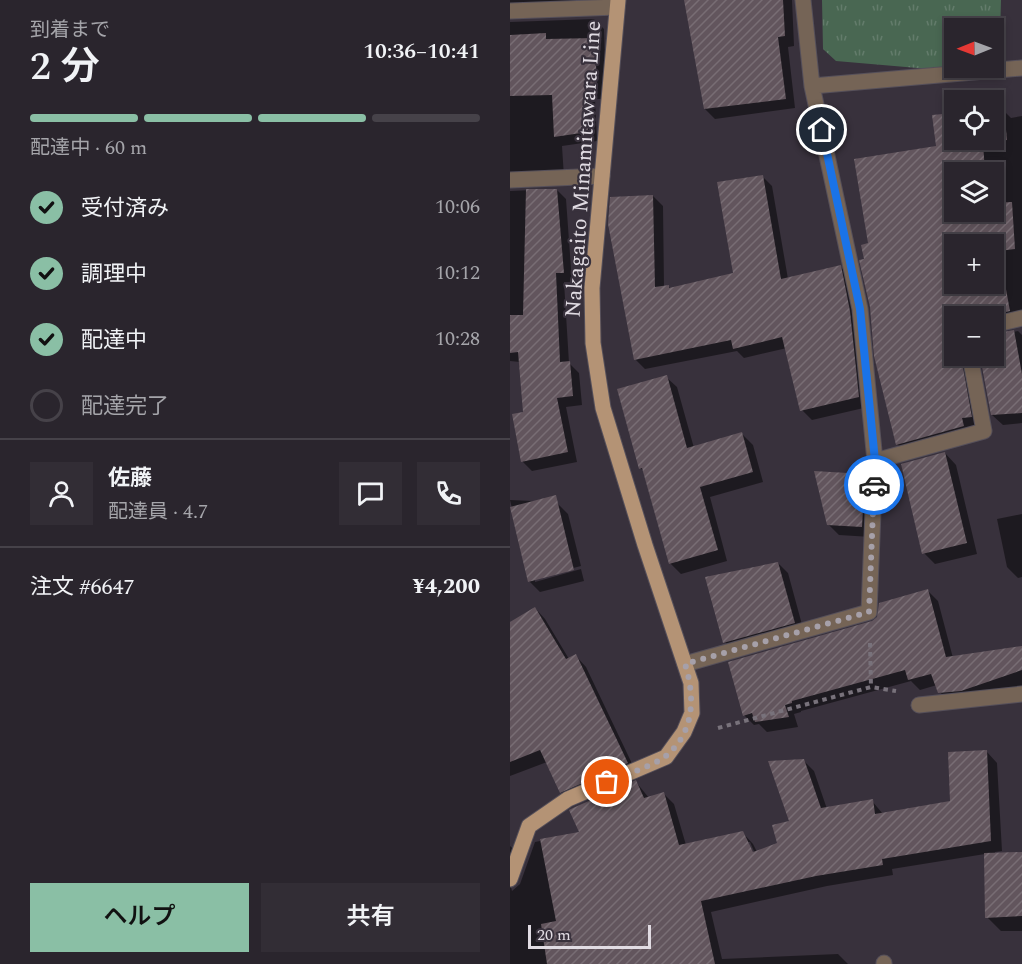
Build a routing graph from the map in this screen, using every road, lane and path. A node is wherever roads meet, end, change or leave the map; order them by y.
1 (803, 0) edge
2 (618, 3) edge
3 (510, 11) edge
4 (1022, 68) edge
5 (812, 86) junction
6 (602, 176) junction
7 (510, 180) edge
8 (1022, 318) edge
9 (1004, 322) edge
10 (972, 366) edge
11 (875, 461) junction
12 (869, 612) junction
13 (685, 664) junction
14 (1022, 694) edge
15 (919, 705) dead end
16 (684, 732) junction
17 (510, 879) edge

1 - 5 street
2 - 3 street
2 - 6 main road, Nakagaito Minamitawara Line
4 - 5 street
5 - 11 street
6 - 7 street
6 - 13 main road, Nakagaito Minamitawara Line
8 - 9 street
10 - 11 street
11 - 12 street
12 - 13 street
12 - 16 path
13 - 16 main road, Nakagaito Minamitawara Line
14 - 15 street
16 - 17 main road, Nakagaito Minamitawara Line

